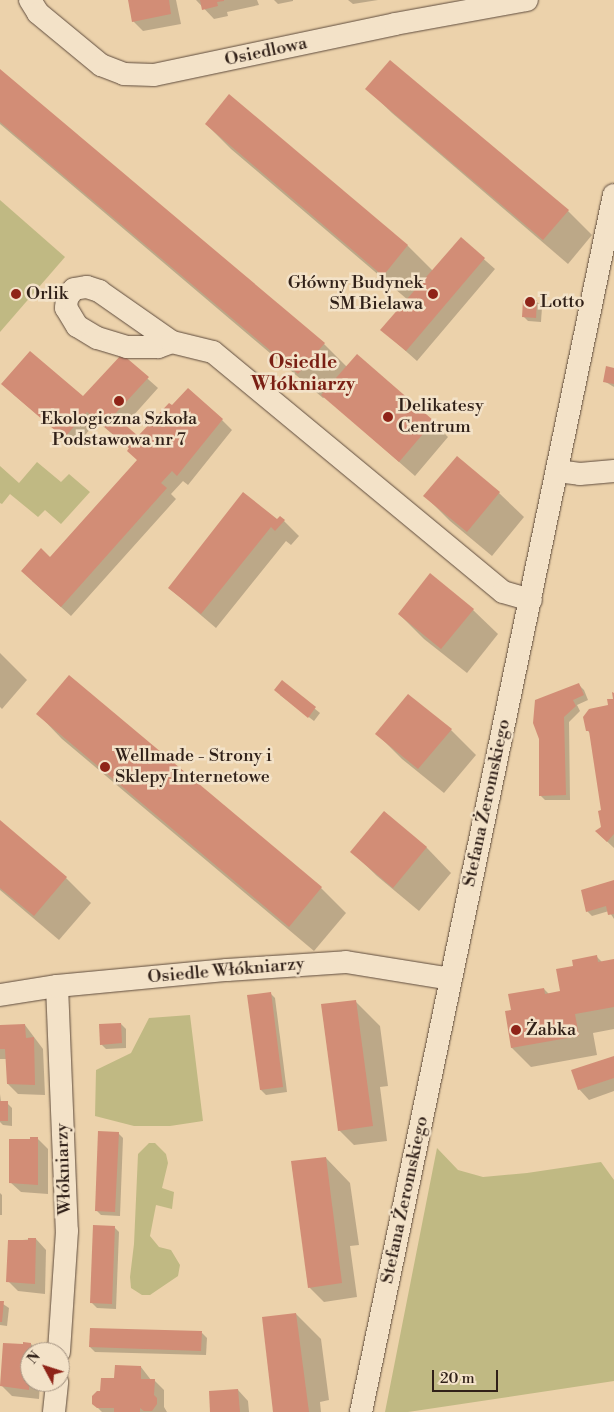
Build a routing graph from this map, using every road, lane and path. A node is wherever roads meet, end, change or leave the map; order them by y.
1 (30, 0) edge
2 (527, 0) edge
3 (614, 195) edge
4 (172, 342) dead end
5 (558, 471) junction
6 (614, 472) edge
7 (531, 600) junction
8 (451, 979) junction
9 (58, 986) junction
10 (0, 995) edge
11 (60, 1342) edge
12 (56, 1392) edge
13 (54, 1412) edge
14 (361, 1412) edge

1 - 2 street, Osiedlowa
3 - 5 street, Stefana Żeromskiego
4 - 7 street
5 - 6 street
5 - 7 street, Stefana Żeromskiego
7 - 8 street, Stefana Żeromskiego
8 - 9 street, Osiedle Włókniarzy
8 - 14 street, Stefana Żeromskiego
9 - 10 street, Osiedle Włókniarzy
9 - 11 street, Włókniarzy
12 - 13 street

